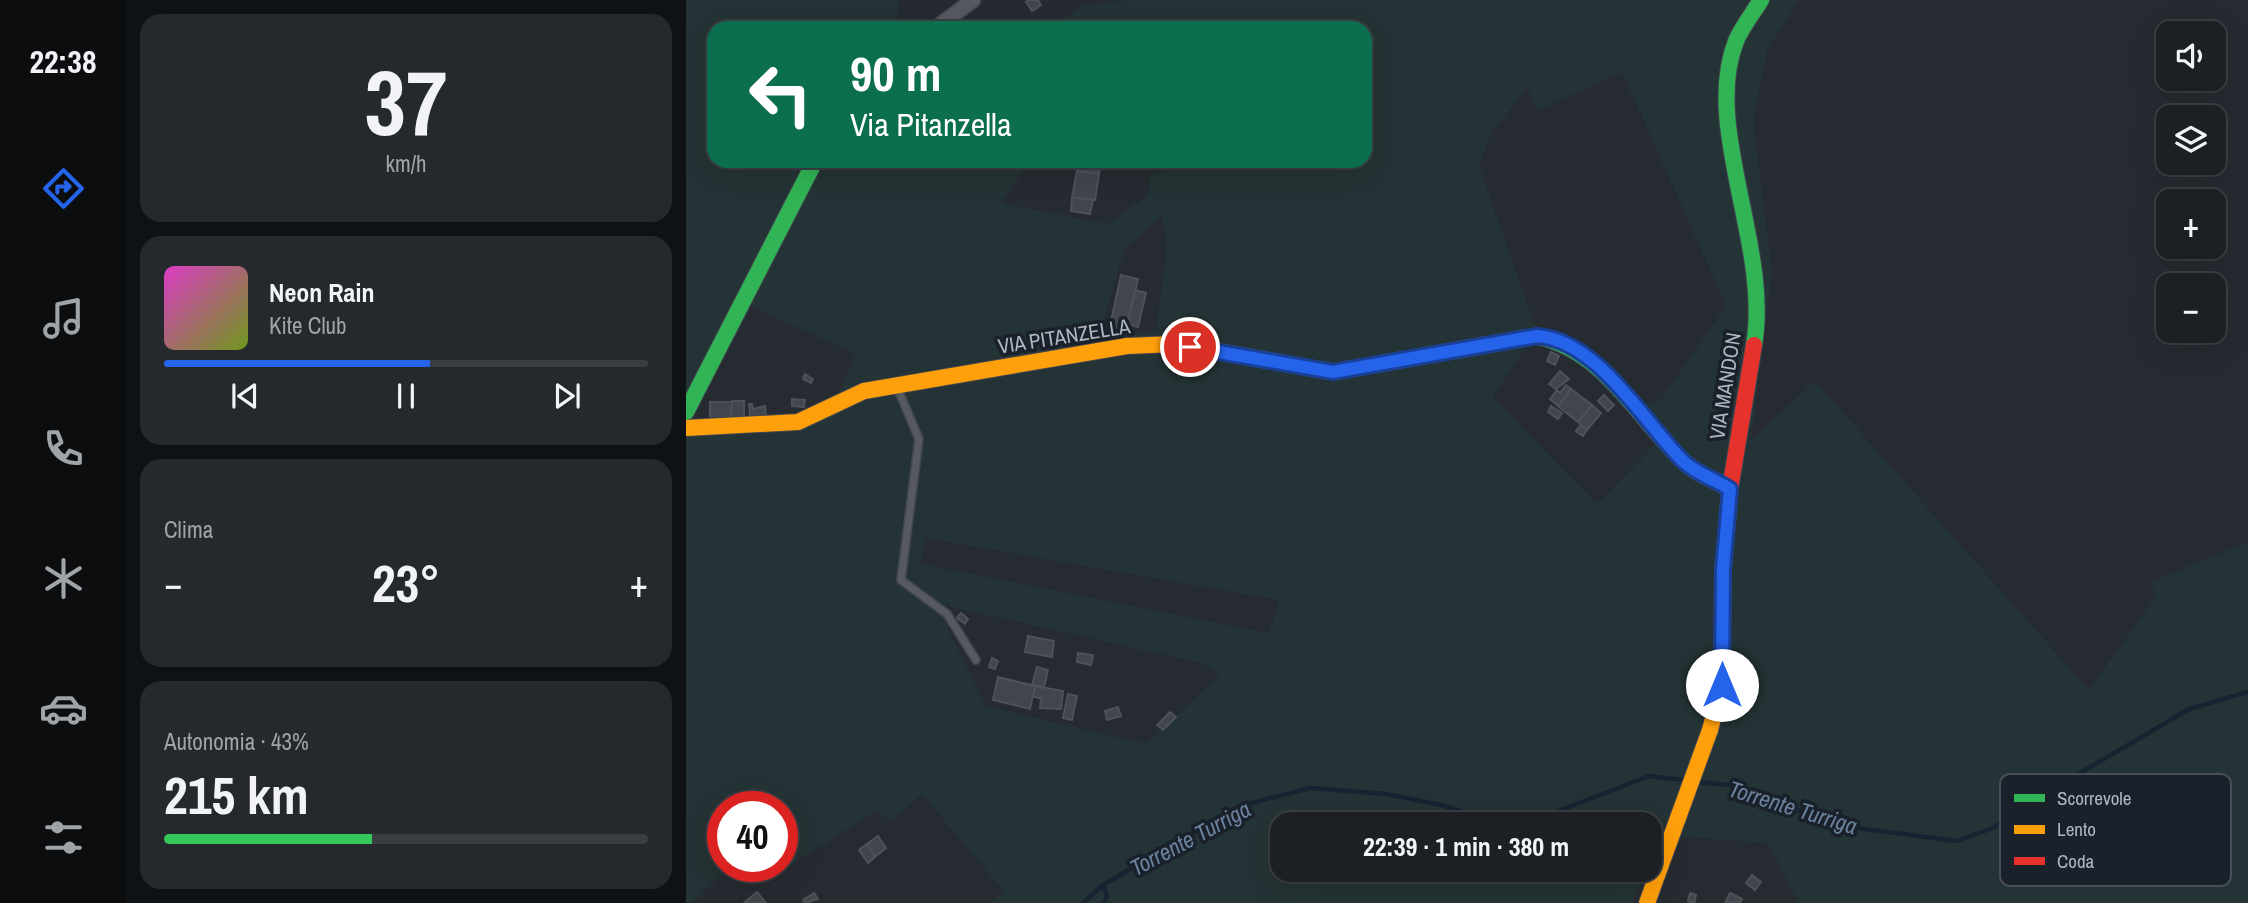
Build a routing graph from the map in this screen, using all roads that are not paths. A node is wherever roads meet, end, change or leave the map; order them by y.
1 (973, 0) edge
2 (1761, 0) edge
3 (945, 21) edge
4 (811, 168) edge
5 (896, 386) junction
6 (686, 412) edge
7 (686, 428) edge
8 (1730, 489) junction
9 (976, 660) dead end
10 (1647, 903) edge

1 - 3 street
2 - 8 street, VIA MANDON
4 - 6 street
5 - 7 street, VIA PITANZELLA
5 - 8 street, VIA PITANZELLA
5 - 9 lane
8 - 10 street, VIA MANDON

